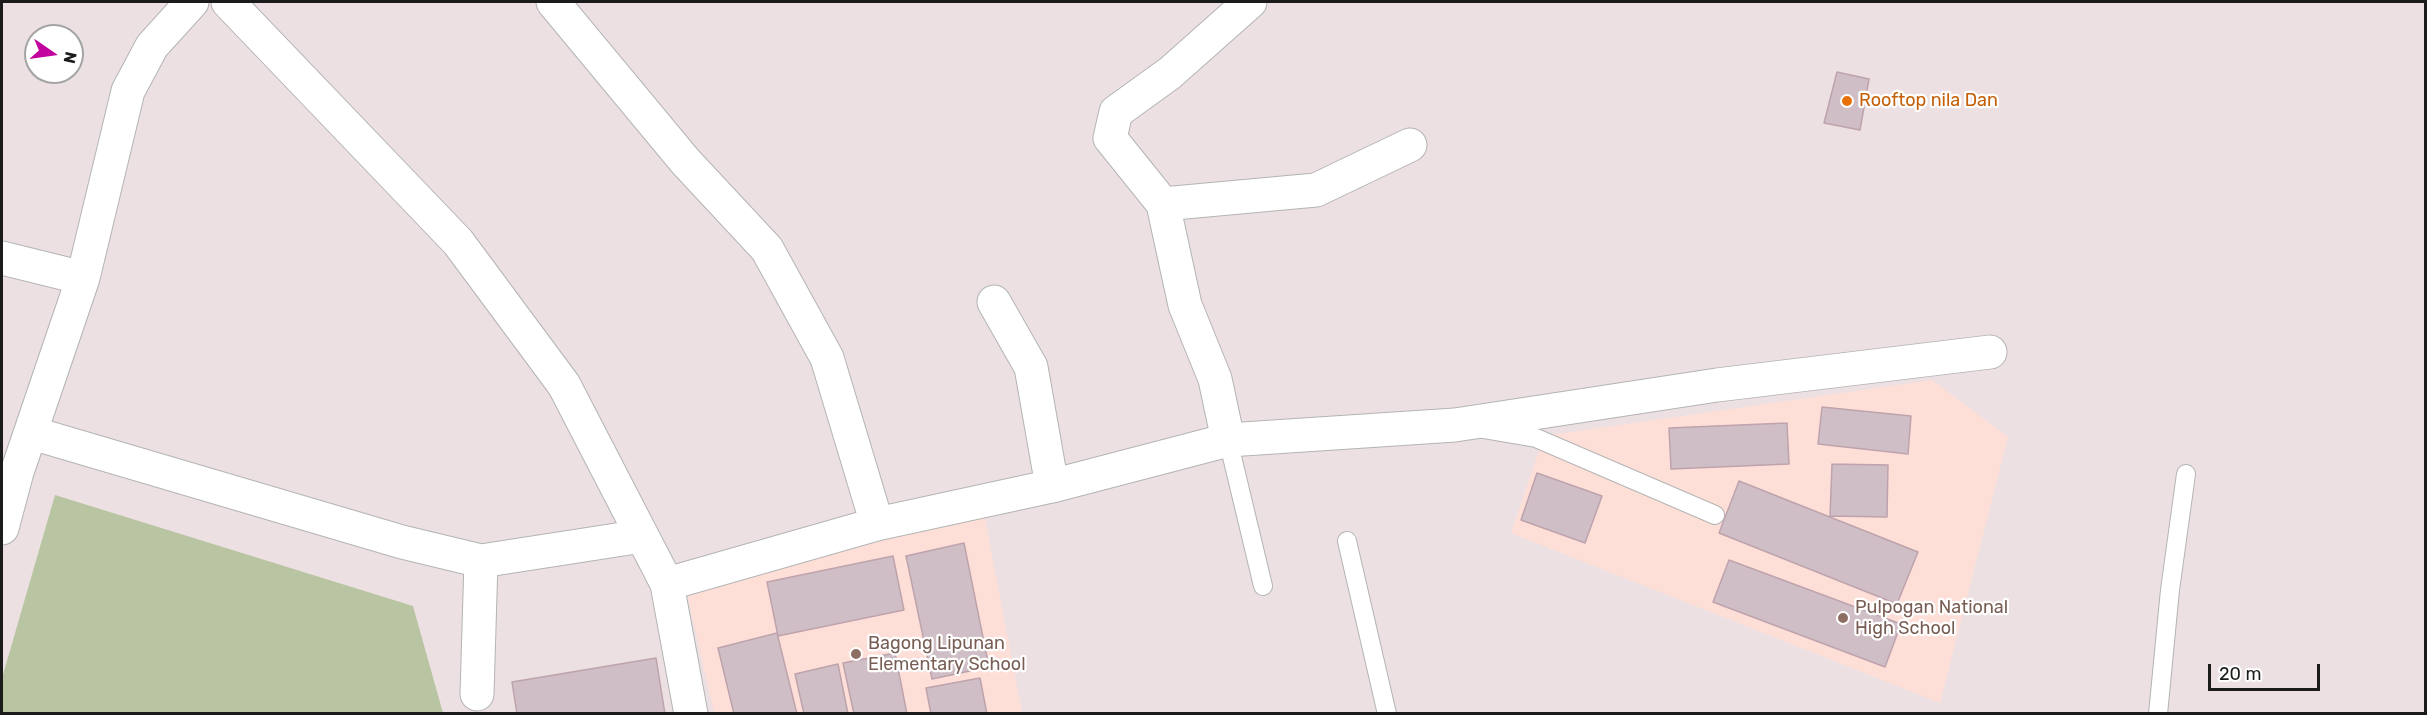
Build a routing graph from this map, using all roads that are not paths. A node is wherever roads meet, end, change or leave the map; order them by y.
1 (192, 2) edge
2 (228, 2) edge
3 (553, 2) edge
4 (1250, 2) edge
5 (1410, 145) dead end
6 (1163, 204) junction
7 (2, 258) edge
8 (83, 278) junction
9 (994, 302) dead end
10 (1990, 352) dead end
11 (1455, 425) junction
12 (32, 433) junction
13 (1228, 440) junction
14 (9, 470) edge
15 (2186, 474) dead end
16 (1052, 486) junction
17 (1715, 515) dead end
18 (877, 524) junction
19 (2, 528) edge
20 (642, 536) junction
21 (1347, 541) dead end
22 (481, 561) junction
23 (667, 584) junction
24 (1263, 586) dead end
25 (477, 694) dead end
26 (691, 714) edge
27 (1386, 714) edge
28 (2158, 714) edge

1 - 8 street
2 - 20 street
3 - 18 street
4 - 6 street
5 - 6 street
6 - 13 street
7 - 8 street
8 - 12 street
9 - 16 street
10 - 11 street
11 - 13 street
11 - 17 lane
12 - 14 street
12 - 22 street
13 - 16 street
13 - 24 lane
14 - 19 street
15 - 28 lane
16 - 18 street
18 - 23 street
20 - 22 street
20 - 23 street
21 - 27 lane
22 - 25 street
23 - 26 street

